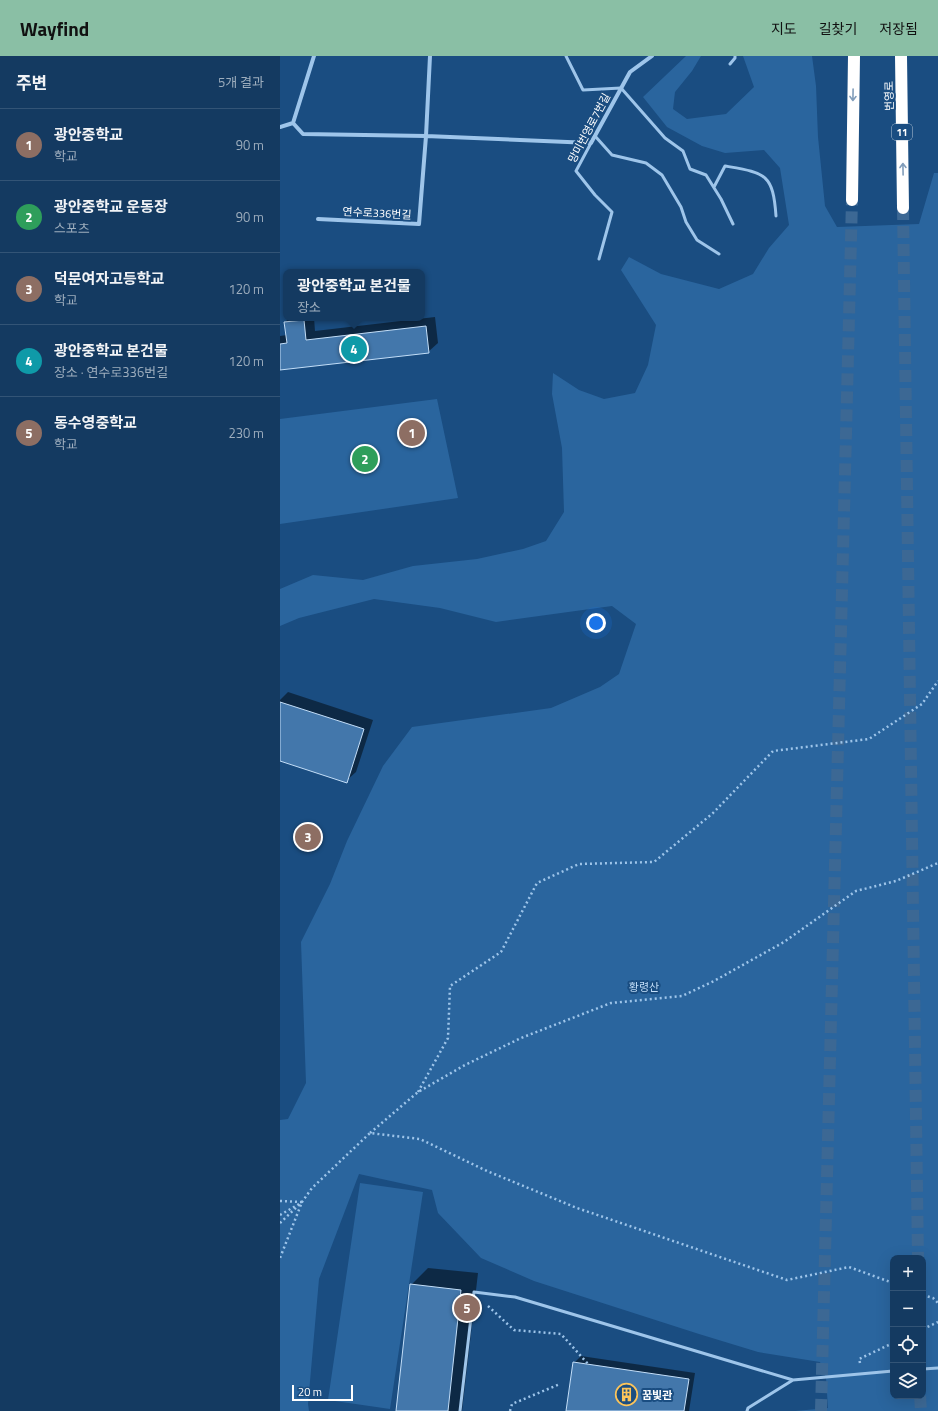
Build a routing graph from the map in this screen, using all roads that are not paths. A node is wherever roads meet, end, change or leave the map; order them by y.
1 (314, 56) edge
2 (430, 56) edge
3 (566, 56) edge
4 (651, 56) edge
5 (735, 56) edge
6 (854, 56) edge
7 (901, 56) edge
8 (730, 64) dead end
9 (621, 88) junction
10 (293, 123) junction
11 (280, 127) edge
12 (426, 136) junction
13 (595, 136) junction
14 (591, 142) junction
15 (714, 188) junction
16 (852, 200) tunnel mouth
17 (903, 208) tunnel mouth
18 (776, 216) dead end
19 (318, 219) dead end
20 (733, 224) dead end
21 (719, 254) dead end
22 (599, 258) dead end
23 (938, 1368) edge
24 (926, 1369) edge
25 (890, 1371) edge
26 (793, 1380) junction
27 (460, 1411) edge
28 (747, 1411) edge

1 - 10 street
2 - 12 street, 연수로336번길
3 - 9 lane, 망미번영로7번길
4 - 9 street, 망미번영로7번길
5 - 8 lane
6 -> 16 highway
17 -> 7 highway, 번영로 / 11
9 - 13 street, 망미번영로7번길
9 - 15 lane, 망미번영로7번길
10 - 11 street
10 - 12 street
12 - 14 street
12 - 19 street, 연수로336번길
13 - 14 street, 망미번영로7번길
13 - 21 lane
14 - 22 lane, 망미번영로7번길
15 - 18 lane
15 - 20 lane, 망미번영로7번길
23 - 24 lane
25 - 26 lane
26 - 27 lane
26 - 28 lane

